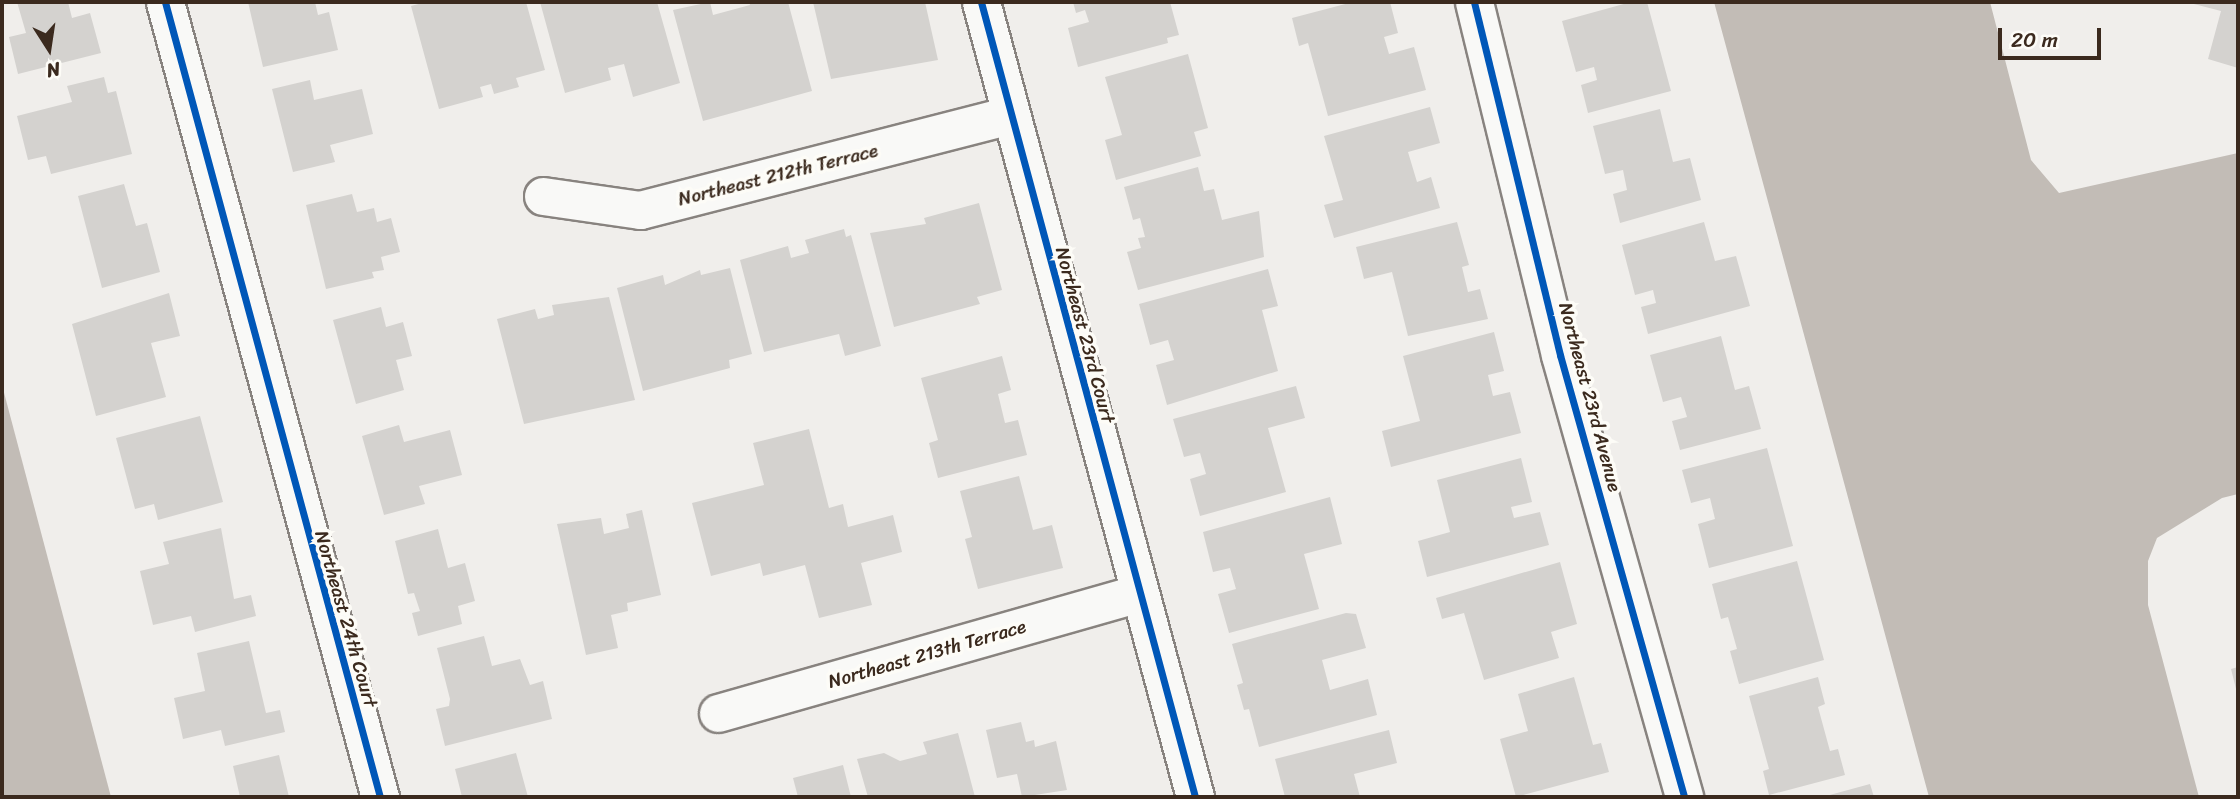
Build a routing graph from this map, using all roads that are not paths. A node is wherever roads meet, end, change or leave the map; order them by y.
1 (165, 2) edge
2 (981, 2) edge
3 (1474, 2) edge
4 (1011, 115) junction
5 (543, 196) dead end
6 (1137, 594) junction
7 (718, 713) dead end
8 (380, 797) edge
9 (1195, 797) edge
10 (1684, 797) edge

1 - 8 street, Northeast 24th Court
2 - 4 street, Northeast 23rd Court
3 - 10 street, Northeast 23rd Avenue
4 - 5 street, Northeast 212th Terrace
4 - 6 street, Northeast 23rd Court
6 - 7 street, Northeast 213th Terrace
6 - 9 street, Northeast 23rd Court

